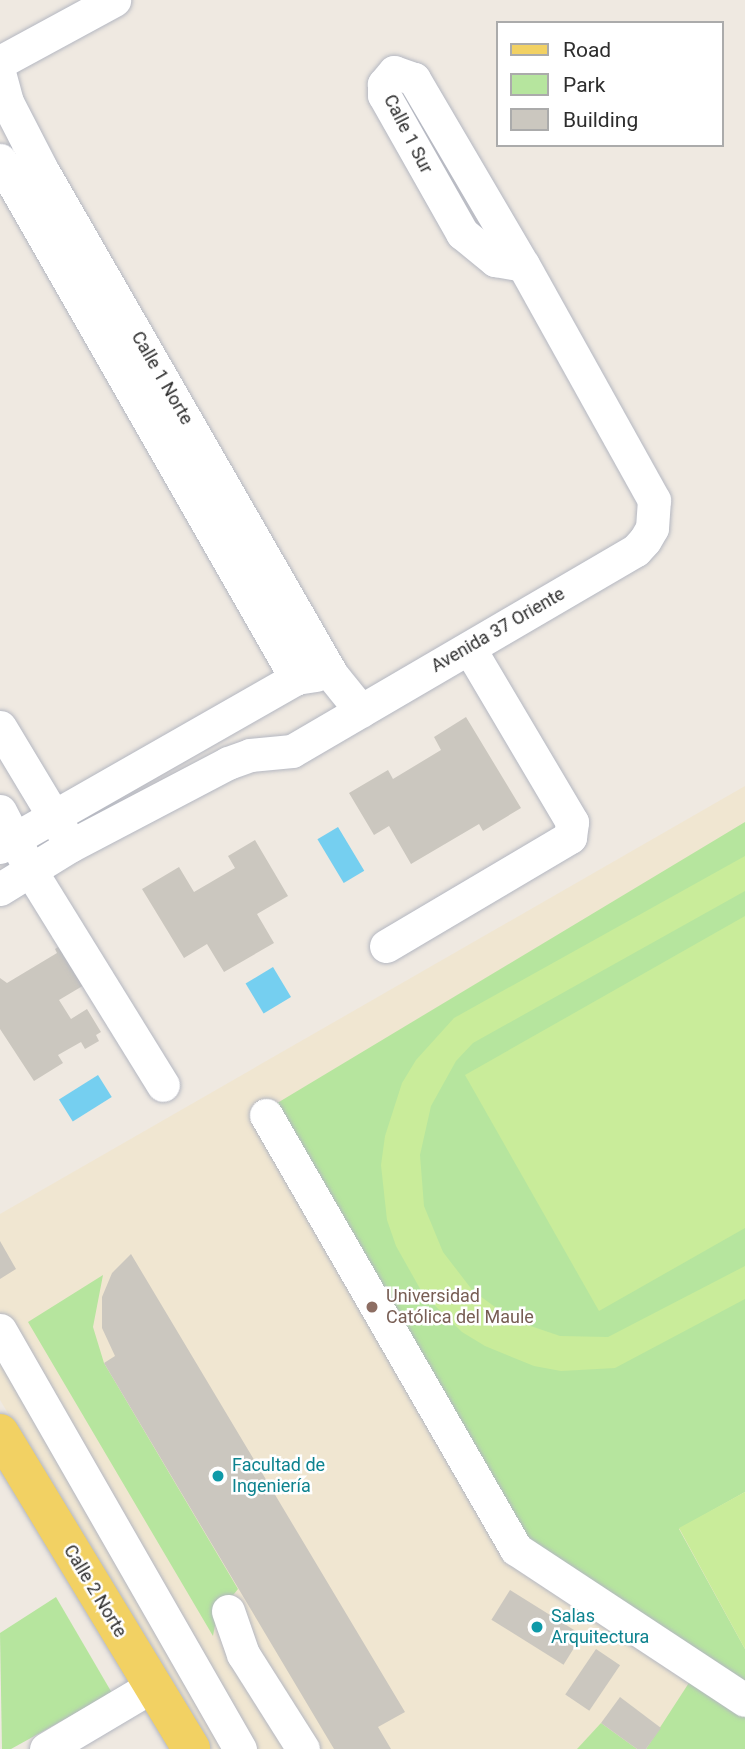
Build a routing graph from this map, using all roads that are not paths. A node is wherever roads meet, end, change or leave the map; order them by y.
1 (66, 0) edge
2 (114, 0) edge
3 (0, 39) edge
4 (0, 62) edge
5 (0, 76) edge
6 (0, 160) edge
7 (523, 265) junction
8 (636, 550) joint
9 (469, 648) junction
10 (332, 675) junction
11 (296, 678) junction
12 (360, 711) junction
13 (0, 727) edge
14 (207, 733) junction
15 (228, 764) junction
16 (4, 832) edge
17 (63, 832) junction
18 (32, 873) junction
19 (0, 889) edge
20 (386, 946) dead end
21 (163, 1084) dead end
22 (266, 1115) dead end
23 (0, 1330) edge
24 (0, 1433) edge
25 (228, 1611) dead end
26 (152, 1686) junction
27 (745, 1700) edge
28 (46, 1749) edge
29 (191, 1749) edge
30 (240, 1749) edge
31 (303, 1749) edge

1 - 3 street
2 - 4 street
5 - 10 street, Calle 1 Norte
6 - 11 street, Calle 1 Norte
7 - 7 street, Calle 1 Sur
7 - 8 street, Calle 1 Sur
8 - 9 street, Avenida 37 Oriente
9 - 12 street, Avenida 37 Oriente
9 - 20 street
10 - 11 street, Avenida 37 Oriente
10 - 12 street
11 - 14 street, Avenida 37 Oriente
12 - 15 street, Avenida 37 Oriente
13 - 17 street
14 - 15 street
14 - 17 street, Avenida 37 Oriente
15 - 17 street, Avenida 37 Oriente
16 - 17 street, Avenida 37 Oriente
16 - 18 street
17 - 18 street, Avenida 37 Oriente
18 - 19 street, Avenida 37 Oriente
18 - 21 street
22 - 27 street
23 - 30 street
24 - 26 main road, Calle 2 Norte
25 - 31 street
26 - 28 street
26 - 29 main road, Calle 2 Norte

